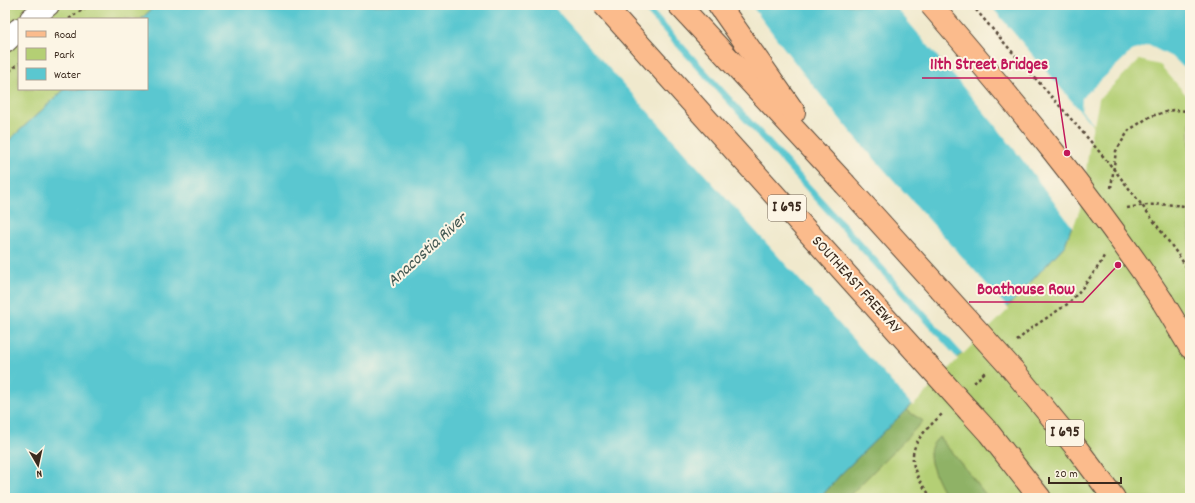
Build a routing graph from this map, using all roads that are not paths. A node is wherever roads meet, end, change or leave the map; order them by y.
1 (48, 5) edge
2 (604, 5) edge
3 (679, 5) edge
4 (718, 5) edge
5 (931, 5) edge
6 (32, 18) edge
7 (18, 30) edge
8 (5, 42) edge
9 (844, 183) junction
10 (1190, 347) edge
11 (1040, 498) edge
12 (1114, 498) edge

1 - 6 street
2 - 11 main road, SOUTHEAST FREEWAY / I 695, bridge
3 - 9 main road, I 695
4 - 9 main road
5 - 10 main road, bridge
7 - 8 street
9 - 12 main road, I 695, bridge

